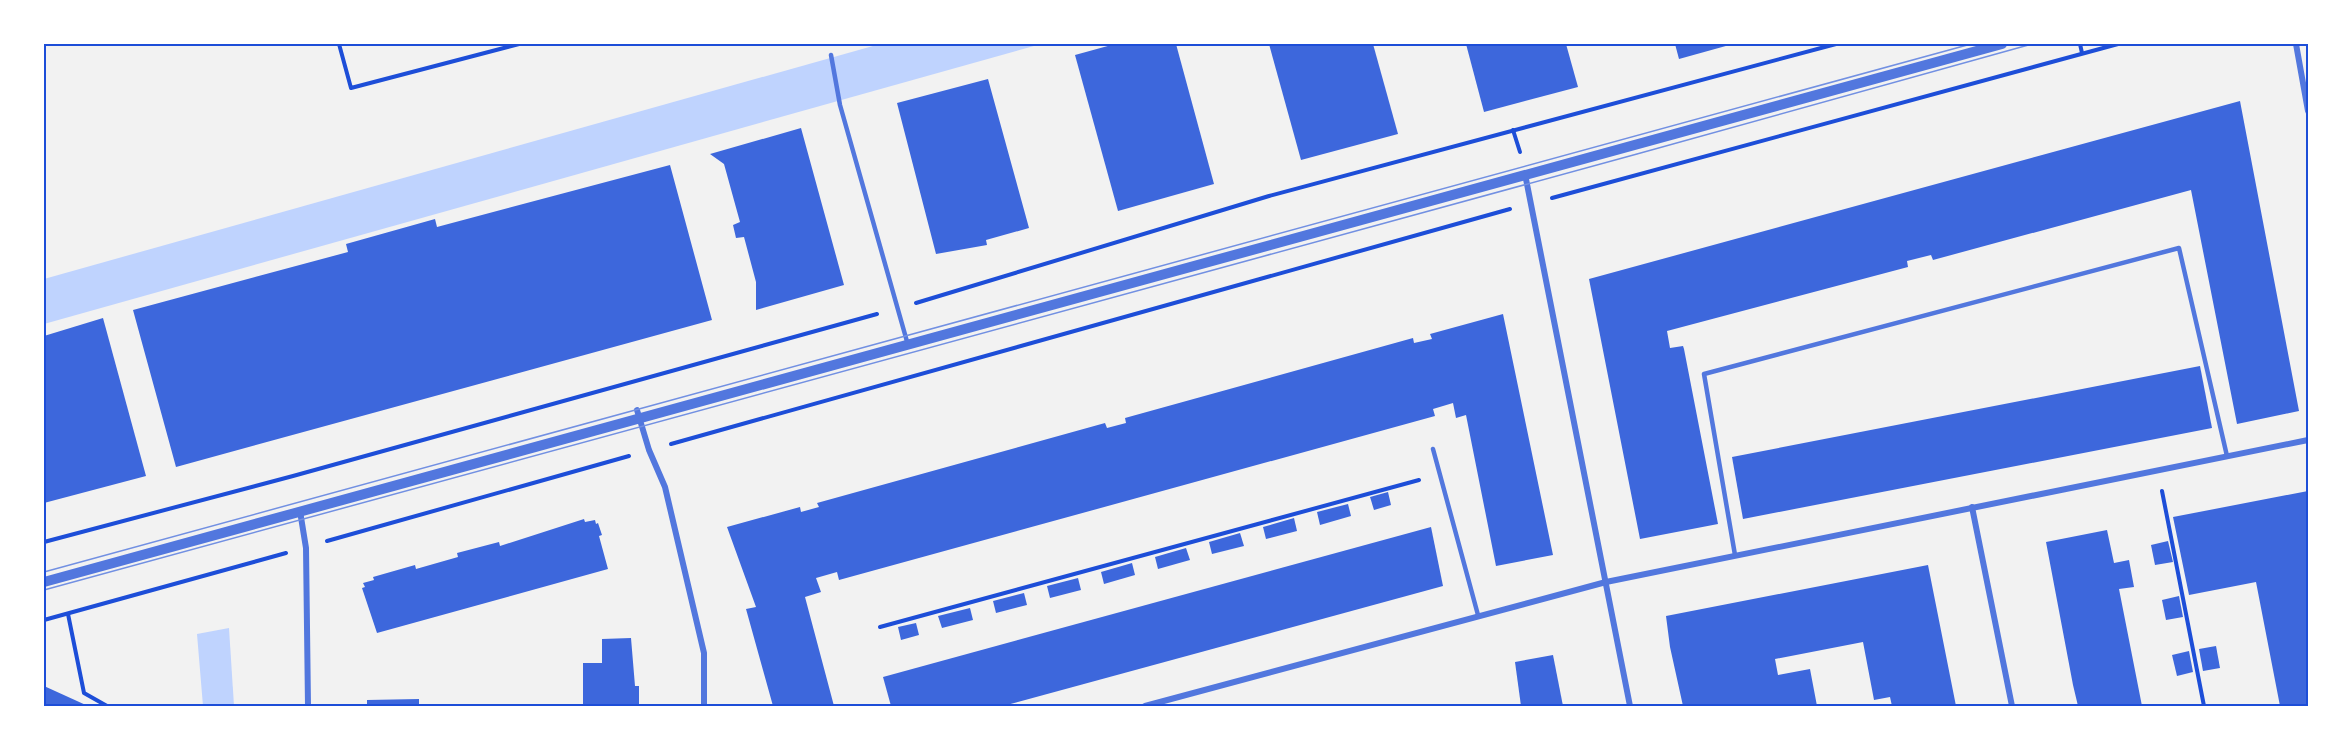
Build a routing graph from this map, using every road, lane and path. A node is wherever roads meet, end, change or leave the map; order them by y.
1 (339, 44) edge
2 (519, 44) edge
3 (1836, 44) edge
4 (2002, 44) edge
5 (2080, 44) edge
6 (2118, 44) edge
7 (2296, 44) edge
8 (2082, 53) junction
9 (831, 55) dead end
10 (2308, 111) edge
11 (1525, 174) junction
12 (1532, 203) junction
13 (899, 308) junction
14 (908, 345) junction
15 (639, 414) junction
16 (2308, 440) edge
17 (1433, 449) dead end
18 (649, 450) junction
19 (2227, 456) junction
20 (2157, 470) junction
21 (1440, 474) junction
22 (1972, 507) junction
23 (300, 511) junction
24 (44, 542) edge
25 (306, 548) junction
26 (1735, 555) junction
27 (44, 582) edge
28 (1606, 582) junction
29 (68, 614) junction
30 (1478, 615) junction
31 (44, 620) edge
32 (880, 627) dead end
33 (106, 706) edge
34 (308, 706) edge
35 (704, 706) edge
36 (1145, 706) edge
37 (1629, 706) edge
38 (2012, 706) edge
39 (2204, 706) edge

1 - 2 path
3 - 13 path
4 - 11 street
5 - 8 path
6 - 8 path
7 - 10 street
8 - 12 path
9 - 13 lane
11 - 12 street
11 - 14 street
12 - 18 path
12 - 28 street
13 - 14 lane
13 - 24 path
14 - 15 street
15 - 18 street
15 - 23 street
16 - 19 street
17 - 21 lane
18 - 25 path
18 - 35 street
19 - 20 street
19 - 26 lane
20 - 22 street
20 - 39 path
21 - 30 lane
21 - 32 path
22 - 26 street
22 - 38 street
23 - 25 street
23 - 27 street
25 - 29 path
25 - 34 street
26 - 28 street
28 - 30 street
28 - 37 street
29 - 31 path
29 - 33 path
30 - 36 street

